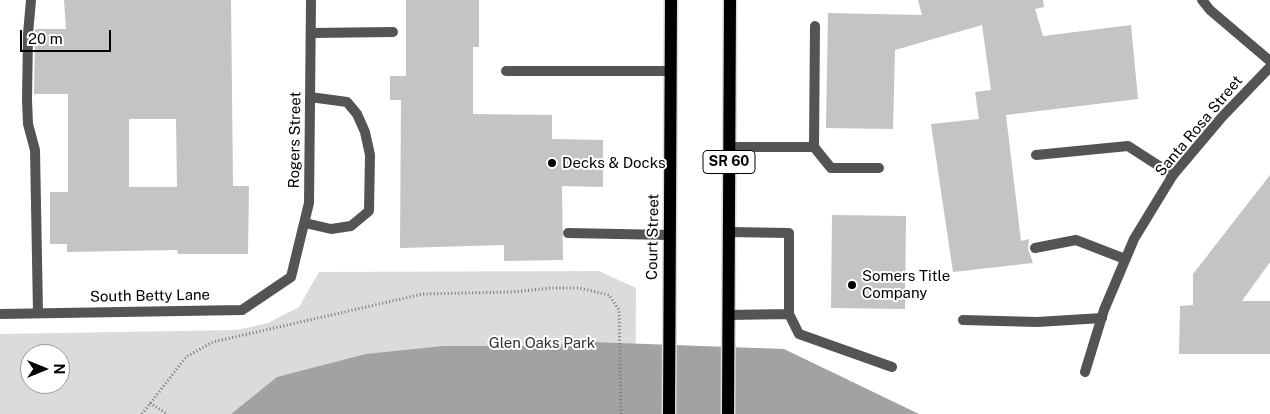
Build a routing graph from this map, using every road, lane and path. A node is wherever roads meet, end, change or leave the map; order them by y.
1 (31, 0) edge
2 (311, 0) edge
3 (671, 0) edge
4 (730, 0) edge
5 (1202, 0) edge
6 (815, 26) dead end
7 (393, 32) dead end
8 (311, 33) junction
9 (1270, 61) edge
10 (1270, 67) edge
11 (506, 70) dead end
12 (670, 71) junction
13 (310, 98) junction
14 (729, 147) junction
15 (814, 147) junction
16 (1036, 154) dead end
17 (879, 168) dead end
18 (1174, 175) junction
19 (304, 223) junction
20 (729, 232) junction
21 (568, 233) dead end
22 (669, 235) junction
23 (1035, 248) dead end
24 (1125, 259) junction
25 (291, 277) joint
26 (38, 313) junction
27 (0, 314) edge
28 (789, 314) junction
29 (1102, 318) junction
30 (728, 320) junction
31 (964, 320) dead end
32 (892, 367) dead end
33 (1085, 372) dead end
34 (150, 404) junction
35 (142, 414) edge
36 (167, 414) edge
37 (621, 414) edge
38 (669, 414) edge
39 (728, 414) edge

1 - 26 street
2 - 8 street, Rogers Street
3 - 12 main road, Court Street
4 - 14 main road, SR 60
5 - 9 street
6 - 15 street
7 - 8 street
8 - 13 street, Rogers Street
10 - 18 street, Santa Rosa Street
11 - 12 street
12 - 22 main road, Court Street
13 - 19 street, Rogers Street
13 - 19 street
14 - 15 street
14 - 20 main road, SR 60
15 - 17 street
16 - 18 street
18 - 24 street, Santa Rosa Street
19 - 25 street, Rogers Street
20 - 28 street
20 - 30 main road, SR 60
21 - 22 street
22 - 38 main road, Court Street
23 - 24 street
24 - 29 street, Santa Rosa Street
25 - 26 street, South Betty Lane
26 - 27 street, South Betty Lane
28 - 30 street
28 - 32 street
29 - 31 street
29 - 33 street, Santa Rosa Street
30 - 39 main road, SR 60
34 - 35 path
34 - 36 path
34 - 37 path

